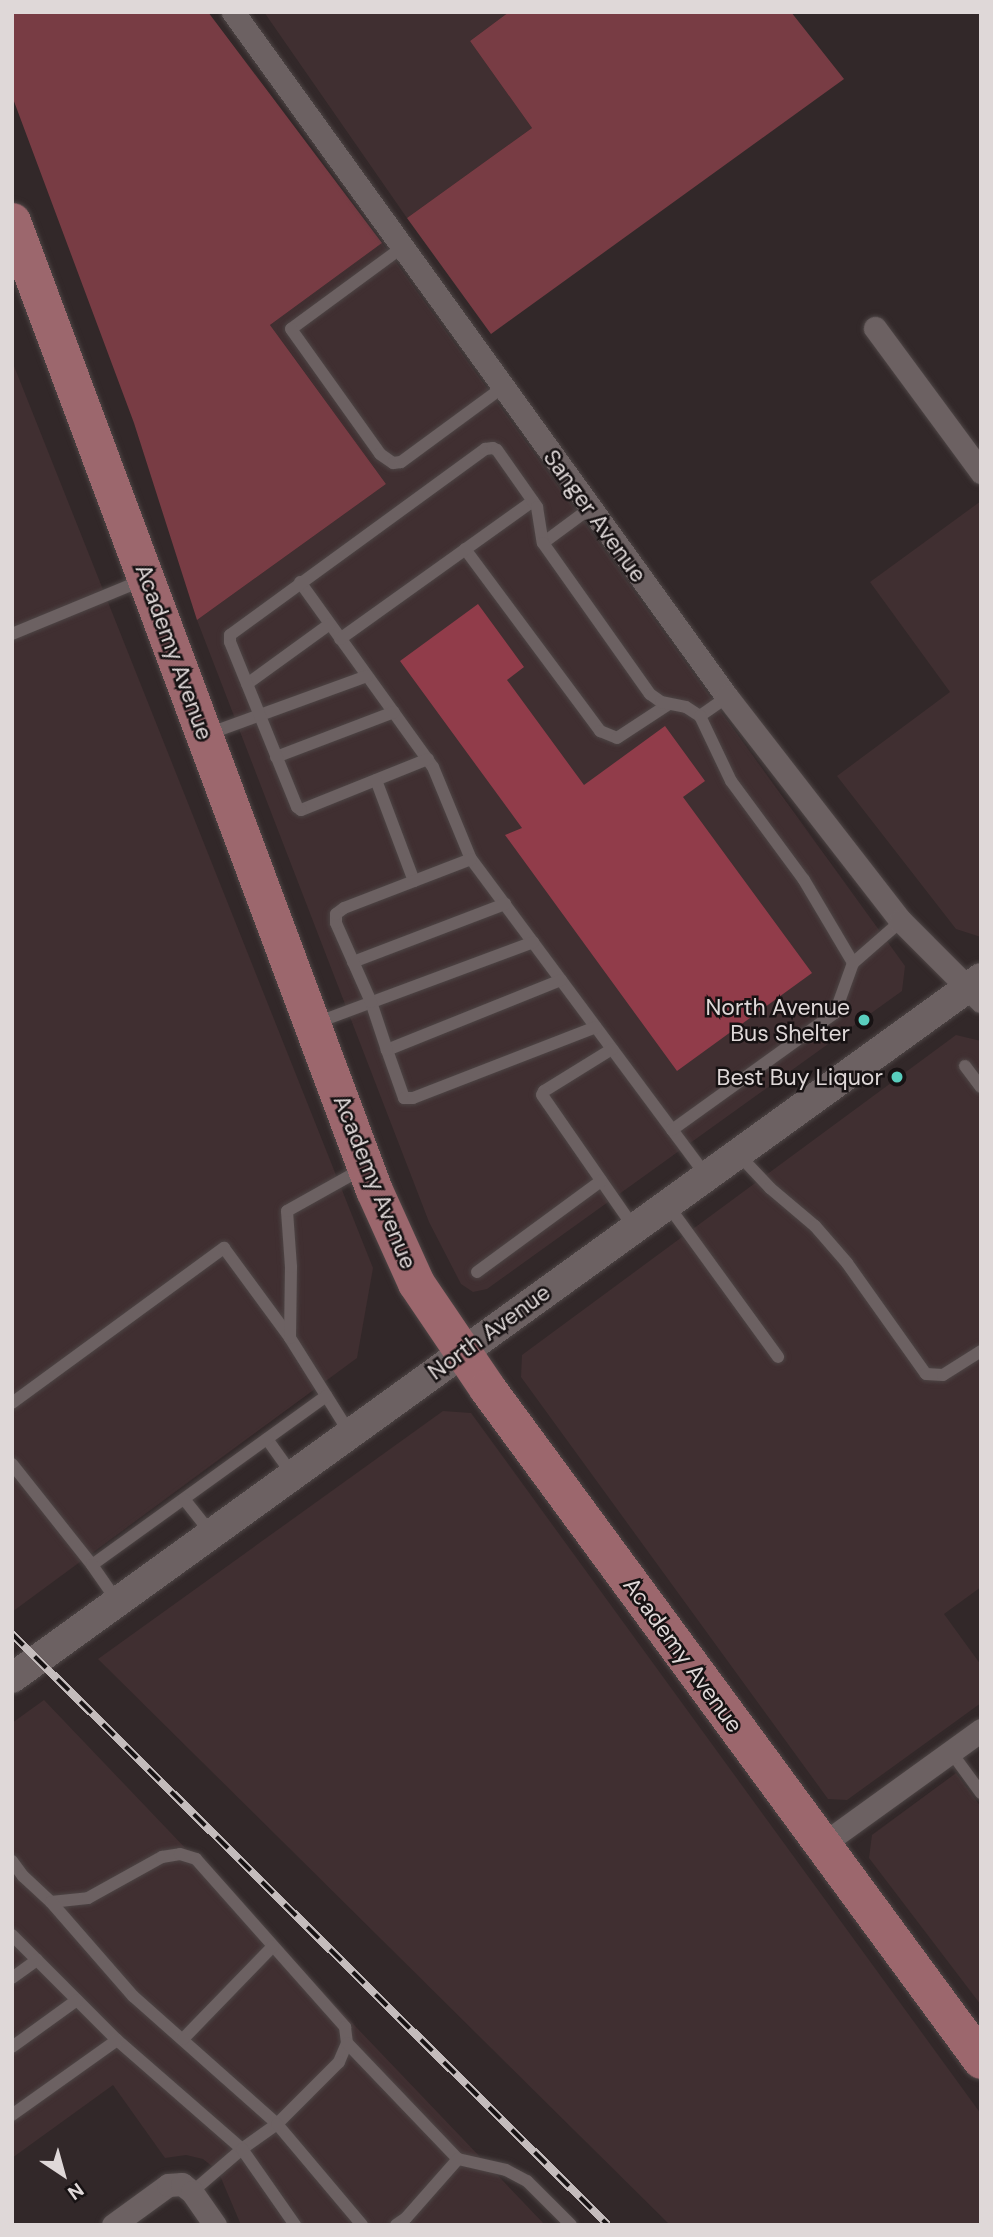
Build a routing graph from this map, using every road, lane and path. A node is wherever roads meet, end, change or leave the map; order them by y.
1 (233, 12) edge
2 (12, 221) edge
3 (404, 246) junction
4 (875, 328) dead end
5 (503, 387) junction
6 (981, 472) edge
7 (533, 501) junction
8 (589, 509) junction
9 (543, 543) junction
10 (466, 549) junction
11 (146, 579) junction
12 (300, 582) junction
13 (330, 624) junction
14 (12, 634) edge
15 (340, 639) junction
16 (367, 676) junction
17 (247, 684) junction
18 (727, 697) junction
19 (669, 704) junction
20 (394, 712) junction
21 (261, 715) junction
22 (700, 716) junction
23 (204, 735) junction
24 (276, 757) junction
25 (428, 759) junction
26 (376, 780) junction
27 (471, 859) junction
28 (414, 881) junction
29 (505, 904) junction
30 (901, 921) junction
31 (533, 942) junction
32 (354, 962) junction
33 (853, 963) junction
34 (561, 980) junction
35 (976, 988) edge
36 (371, 1002) junction
37 (313, 1024) junction
38 (596, 1027) junction
39 (612, 1049) junction
40 (387, 1050) junction
41 (965, 1066) dead end
42 (981, 1087) edge
43 (672, 1130) junction
44 (738, 1154) junction
45 (366, 1167) junction
46 (706, 1176) junction
47 (601, 1181) junction
48 (667, 1204) junction
49 (634, 1228) junction
50 (477, 1272) dead end
51 (290, 1338) junction
52 (981, 1351) edge
53 (460, 1352) junction
54 (778, 1357) dead end
55 (326, 1396) junction
56 (12, 1403) edge
57 (349, 1432) junction
58 (267, 1438) junction
59 (12, 1464) edge
60 (292, 1474) junction
61 (184, 1499) junction
62 (211, 1533) junction
63 (92, 1565) junction
64 (117, 1601) junction
65 (12, 1678) edge
66 (981, 1730) edge
67 (951, 1752) junction
68 (981, 1793) edge
69 (823, 1844) junction
70 (12, 1861) edge
71 (51, 1902) junction
72 (12, 1935) edge
73 (273, 1946) junction
74 (37, 1960) junction
75 (12, 1978) edge
76 (77, 2000) junction
77 (183, 2039) junction
78 (117, 2040) junction
79 (347, 2043) junction
80 (12, 2047) edge
81 (981, 2060) edge
82 (12, 2115) edge
83 (277, 2124) junction
84 (242, 2149) junction
85 (458, 2159) junction
86 (187, 2188) junction
87 (113, 2225) edge
88 (215, 2225) edge
89 (295, 2225) edge
90 (362, 2225) edge
91 (396, 2225) edge
92 (571, 2225) edge

1 - 3 street, Sanger Avenue
2 - 11 main road, Academy Avenue
3 - 5 street, Sanger Avenue
3 - 5 lane
4 - 6 street
5 - 8 street, Sanger Avenue
7 - 9 lane
7 - 10 lane
7 - 12 lane
8 - 9 lane
8 - 18 street, Sanger Avenue
9 - 19 lane
10 - 15 lane
10 - 19 lane
11 - 14 lane
11 - 23 main road, Academy Avenue
12 - 13 lane
12 - 17 lane
13 - 15 lane
13 - 17 lane
15 - 16 lane
16 - 20 lane
16 - 21 lane
17 - 21 lane
18 - 22 lane
18 - 30 street, Sanger Avenue
19 - 22 lane
20 - 24 lane
20 - 25 lane
21 - 23 lane
21 - 24 lane
22 - 33 lane
23 - 37 main road, Academy Avenue
24 - 26 lane
25 - 26 lane
25 - 27 lane
26 - 28 lane
27 - 28 lane
27 - 29 lane
28 - 32 lane
29 - 31 lane
29 - 32 lane
30 - 33 lane
30 - 35 street, Sanger Avenue
31 - 34 lane
31 - 36 lane
32 - 36 lane
33 - 43 lane
34 - 38 lane
34 - 40 lane
35 - 44 street, North Avenue
36 - 37 lane
36 - 40 lane
37 - 45 main road, Academy Avenue
38 - 39 lane
38 - 40 lane
39 - 43 lane
39 - 47 lane
41 - 42 lane
43 - 46 lane
44 - 46 street, North Avenue
44 - 52 lane
45 - 51 lane
45 - 53 main road, Academy Avenue
46 - 48 street, North Avenue
47 - 49 lane
47 - 50 lane
48 - 49 street, North Avenue
48 - 54 lane
49 - 53 street, North Avenue
51 - 55 lane
51 - 56 lane
53 - 57 street, North Avenue
53 - 69 main road, Academy Avenue
55 - 57 lane
55 - 58 lane
57 - 60 street, North Avenue
58 - 60 lane
58 - 61 lane
59 - 63 lane
60 - 62 street, North Avenue
61 - 62 lane
61 - 63 lane
62 - 64 street, North Avenue
63 - 64 lane
64 - 65 street, North Avenue
66 - 67 street
67 - 68 lane
67 - 69 street
69 - 81 main road, Academy Avenue
70 - 71 lane
71 - 73 lane
71 - 77 lane
72 - 74 lane
73 - 77 lane
73 - 79 lane
74 - 75 lane
74 - 76 lane
76 - 78 lane
76 - 80 lane
77 - 83 lane
78 - 82 lane
78 - 84 lane
79 - 83 lane
79 - 85 lane
83 - 84 lane
83 - 90 lane
84 - 86 lane
84 - 89 lane
85 - 91 lane
85 - 92 lane
86 - 87 street
86 - 88 street

